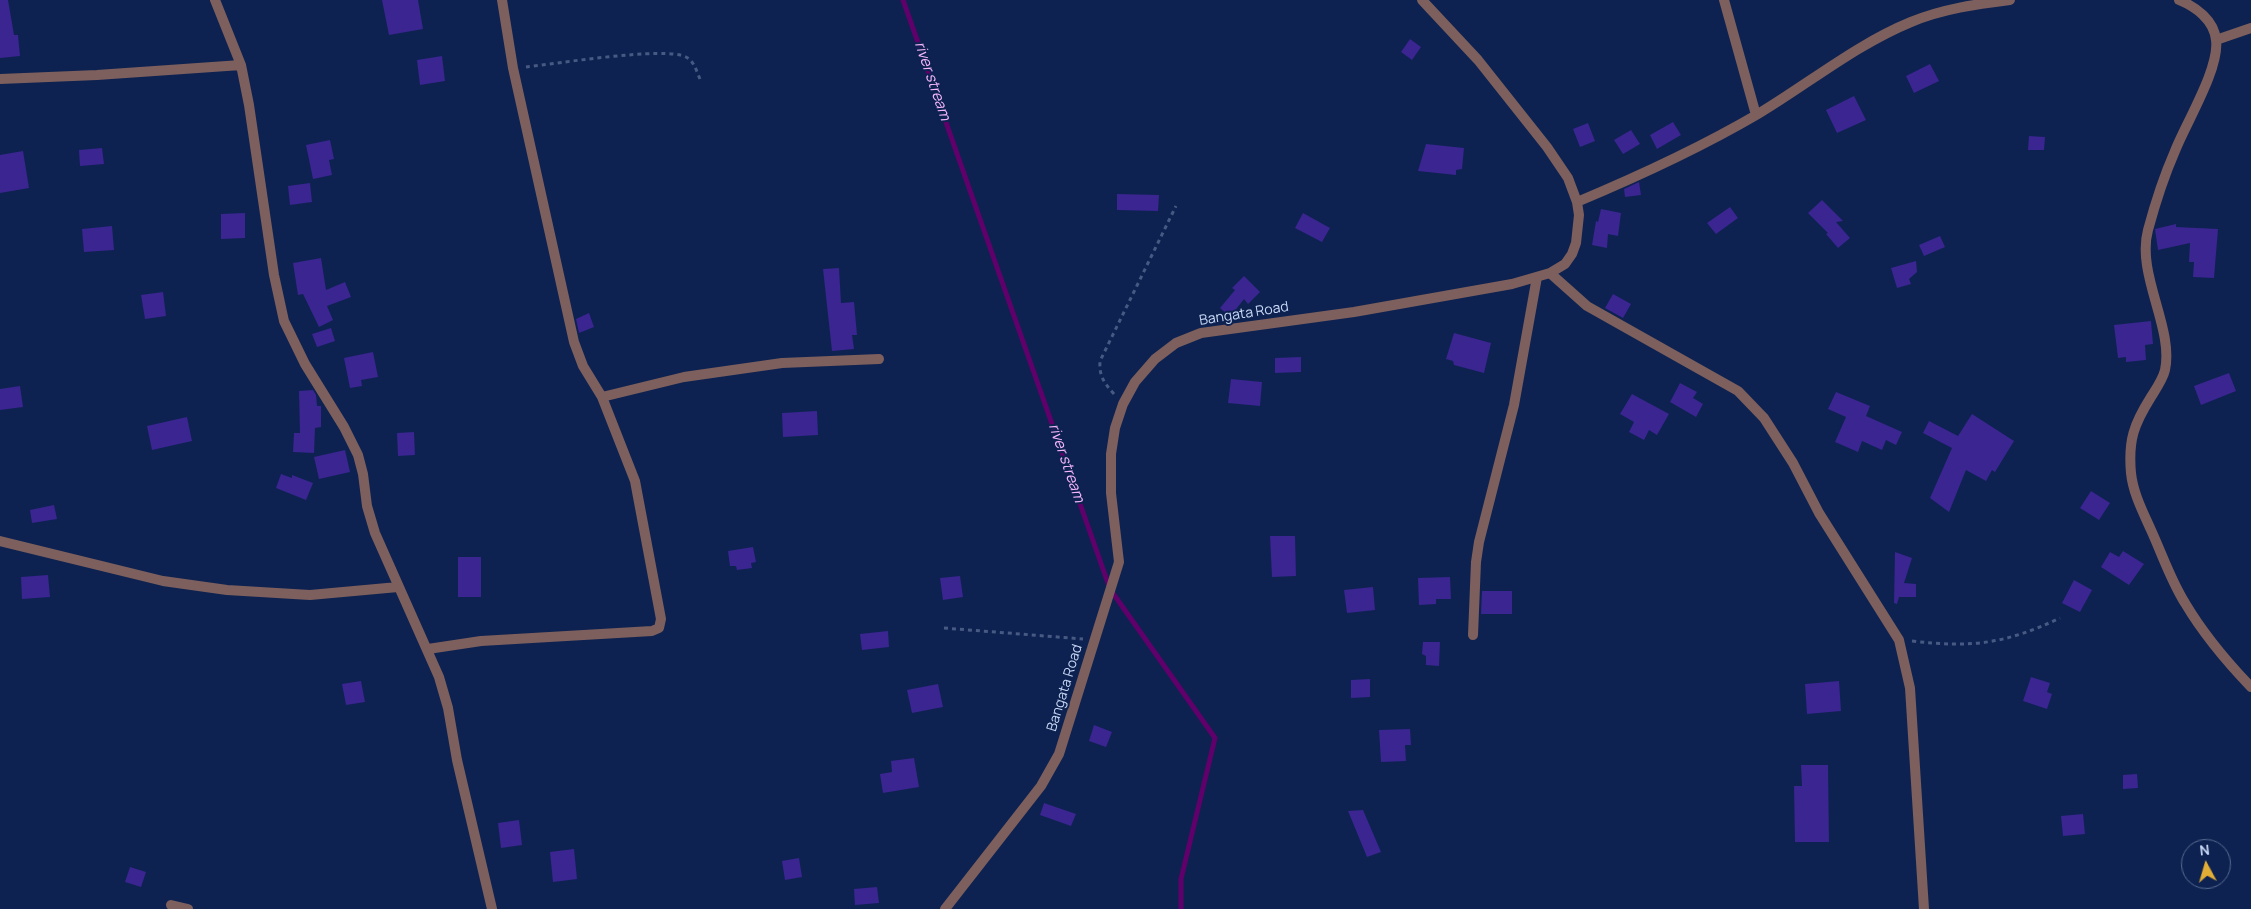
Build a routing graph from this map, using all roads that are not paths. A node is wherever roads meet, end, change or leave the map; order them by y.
1 (215, 0) edge
2 (502, 0) edge
3 (1422, 0) edge
4 (1724, 0) edge
5 (2010, 0) edge
6 (2179, 0) edge
7 (2251, 28) edge
8 (2216, 40) junction
9 (241, 65) junction
10 (0, 79) edge
11 (1756, 115) junction
12 (1577, 202) junction
13 (1550, 273) junction
14 (1537, 277) junction
15 (879, 359) dead end
16 (602, 397) junction
17 (0, 541) edge
18 (398, 587) junction
19 (1474, 635) dead end
20 (428, 650) junction
21 (2251, 688) edge
22 (171, 905) dead end
23 (188, 909) edge
24 (492, 909) edge
25 (945, 909) edge
26 (1924, 909) edge

1 - 9 street
2 - 16 street
3 - 12 street, Bangata Road
4 - 11 street
5 - 11 street
6 - 8 street
7 - 8 street
8 - 21 street
9 - 10 street
9 - 18 street
11 - 12 street
12 - 13 street, Bangata Road
13 - 14 street, Bangata Road
13 - 26 street
14 - 19 street
14 - 25 street, Bangata Road
15 - 16 street
16 - 20 street
17 - 18 street
18 - 20 street
20 - 24 street
22 - 23 street

